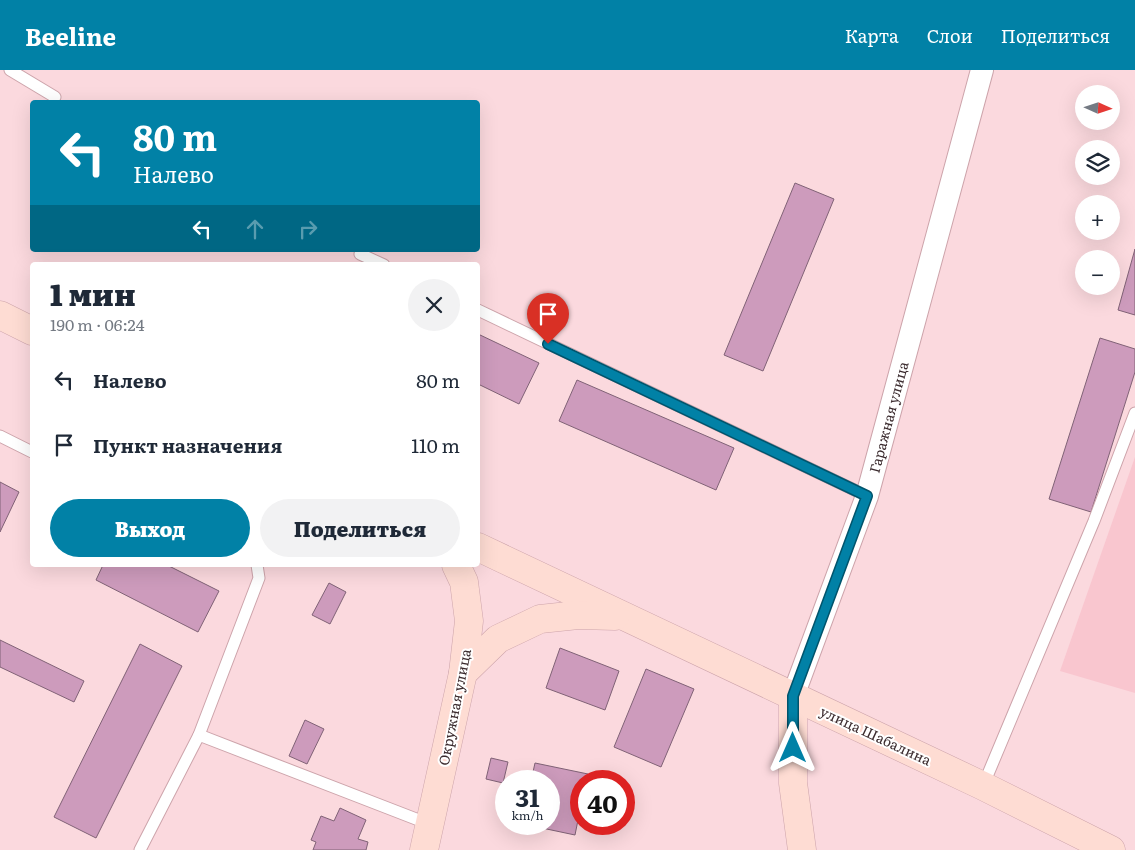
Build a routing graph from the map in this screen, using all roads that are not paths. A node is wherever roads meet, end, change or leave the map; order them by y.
1 (10, 70) edge
2 (982, 70) edge
3 (55, 97) dead end
4 (360, 254) dead end
5 (377, 262) edge
6 (480, 311) edge
7 (0, 315) edge
8 (30, 330) edge
9 (1135, 413) edge
10 (0, 436) edge
11 (30, 451) edge
12 (867, 496) junction
13 (480, 549) edge
14 (257, 567) edge
15 (457, 567) edge
16 (626, 617) junction
17 (463, 673) junction
18 (793, 696) junction
19 (199, 735) junction
20 (984, 786) junction
21 (427, 837) edge
22 (140, 850) edge
23 (802, 850) edge
24 (1111, 850) edge

1 - 3 lane
2 - 12 street, Гаражная улица
4 - 5 lane
6 - 12 lane
7 - 8 street
9 - 20 lane
10 - 11 lane
12 - 18 street, Гаражная улица
13 - 16 street, улица Шабалина
14 - 19 lane
15 - 17 street, Окружная улица
16 - 17 street
16 - 18 street, улица Шабалина
17 - 21 street, Окружная улица
18 - 20 street, улица Шабалина
18 - 23 street, Гаражная улица
19 - 21 lane
19 - 22 lane
20 - 24 street, улица Шабалина

